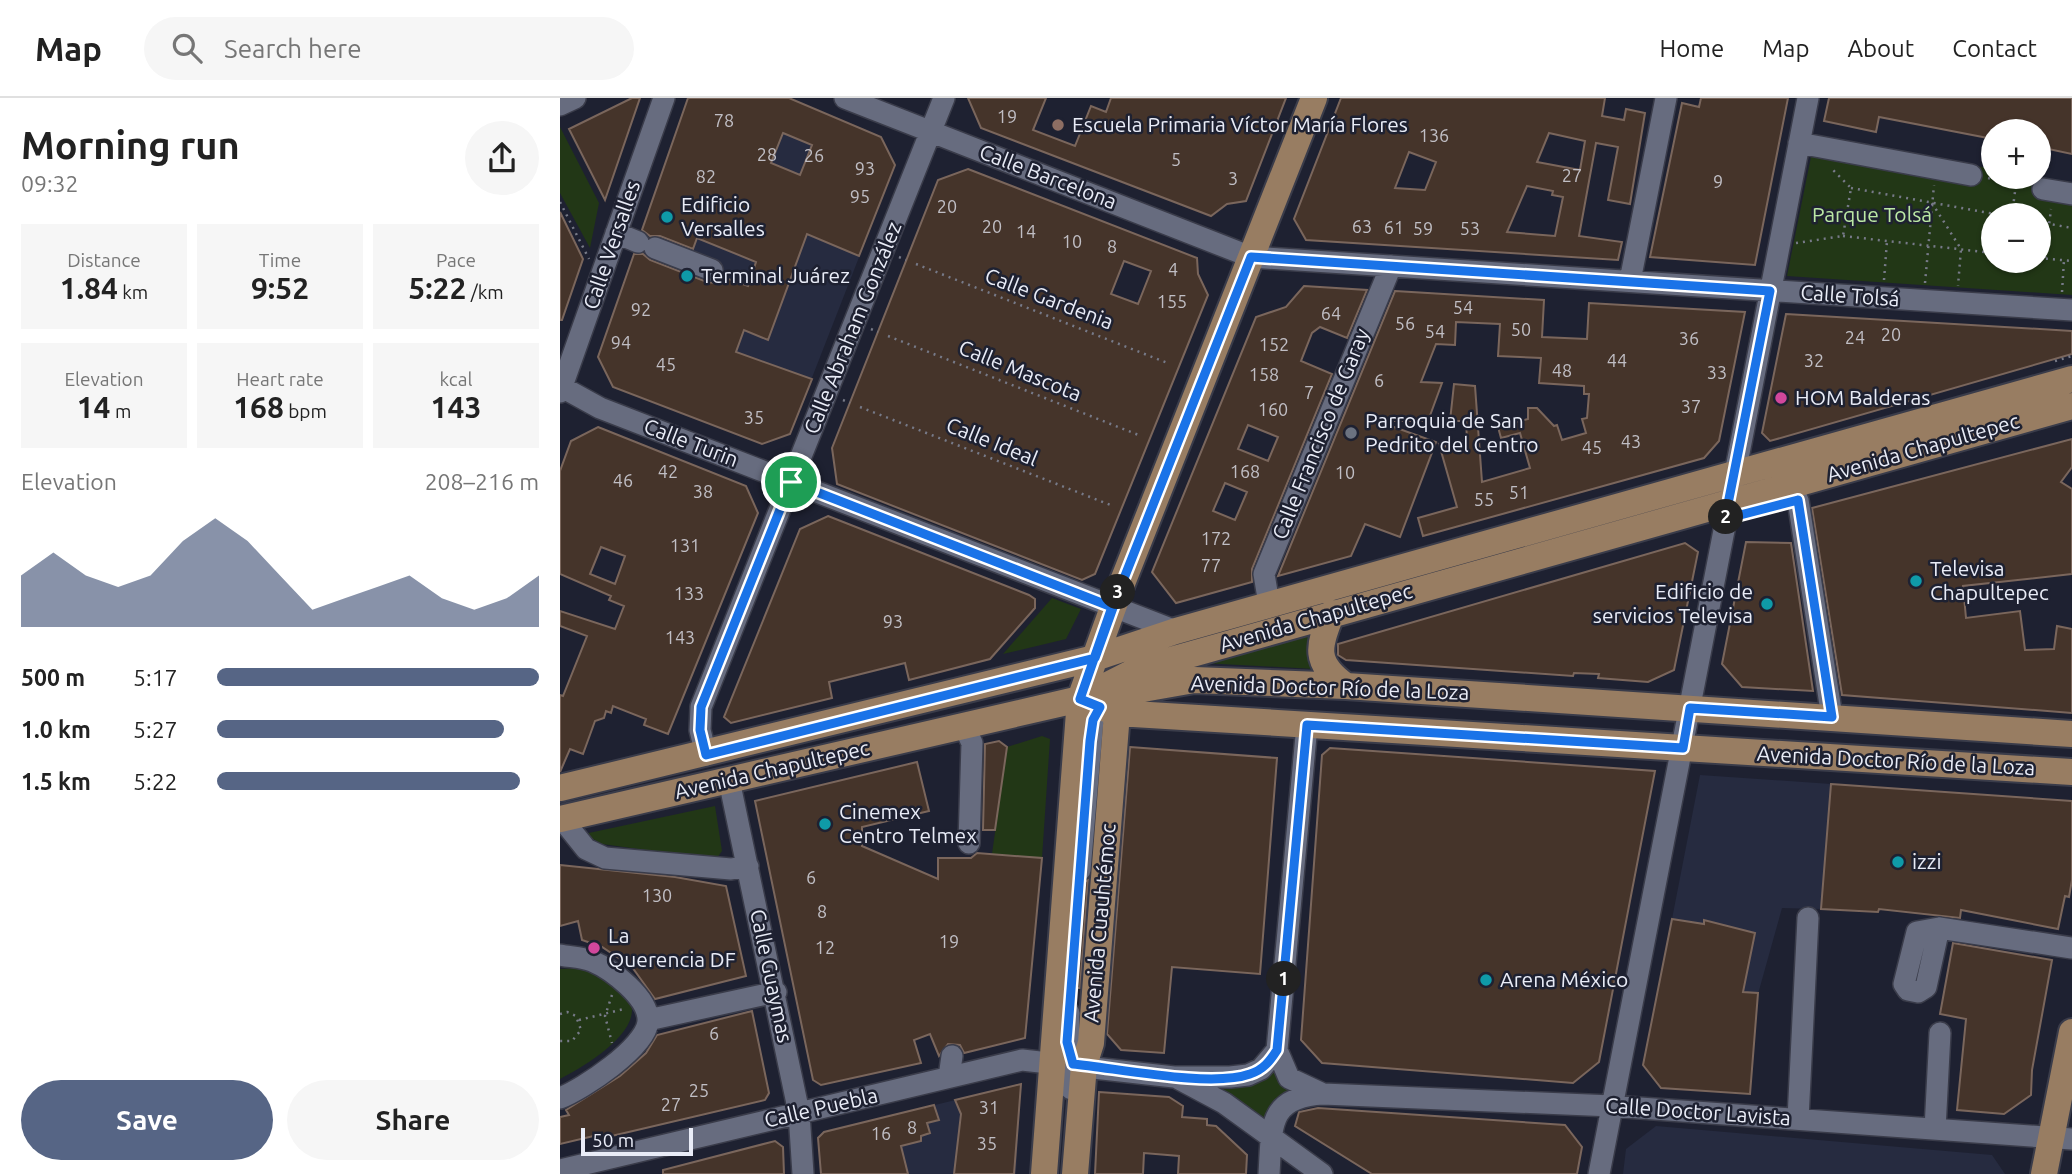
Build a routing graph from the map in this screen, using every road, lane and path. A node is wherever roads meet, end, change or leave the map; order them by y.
1 (575, 98) edge
2 (664, 98) edge
3 (845, 98) edge
4 (944, 98) edge
5 (1314, 98) edge
6 (1666, 98) edge
7 (1808, 98) edge
8 (560, 105) edge
9 (931, 132) junction
10 (1805, 144) junction
11 (1971, 175) joint
12 (1981, 177) edge
13 (1850, 188) junction
14 (2056, 191) edge
15 (560, 202) edge
16 (1932, 203) junction
17 (1981, 212) edge
18 (2051, 215) edge
19 (2051, 224) edge
20 (2072, 228) edge
21 (616, 233) junction
22 (1843, 236) junction
23 (1887, 241) junction
24 (1779, 246) junction
25 (1928, 246) junction
26 (1961, 249) junction
27 (1981, 252) edge
28 (1251, 257) junction
29 (2051, 259) edge
30 (2064, 260) junction
31 (2072, 261) edge
32 (916, 264) dead end
33 (1391, 266) junction
34 (712, 270) dead end
35 (600, 281) junction
36 (1630, 281) junction
37 (1770, 291) junction
38 (1882, 298) junction
39 (1923, 301) junction
40 (1957, 303) junction
41 (2066, 310) edge
42 (888, 336) dead end
43 (1170, 364) dead end
44 (2072, 379) edge
45 (561, 387) edge
46 (2072, 406) edge
47 (860, 407) dead end
48 (2072, 414) edge
49 (2072, 423) edge
50 (1140, 436) dead end
51 (1734, 473) junction
52 (791, 482) junction
53 (1798, 500) junction
54 (1113, 506) dead end
55 (1727, 510) junction
56 (1269, 604) junction
57 (1112, 607) junction
58 (1329, 621) junction
59 (1176, 631) junction
60 (1095, 658) junction
61 (1346, 686) junction
62 (1102, 703) junction
63 (1690, 708) junction
64 (1832, 717) junction
65 (1307, 725) junction
66 (964, 726) junction
67 (2072, 734) edge
68 (1683, 748) junction
69 (706, 755) junction
70 (2072, 772) edge
71 (729, 780) junction
72 (560, 789) edge
73 (561, 819) edge
74 (969, 842) dead end
75 (748, 866) junction
76 (1808, 918) dead end
77 (1939, 928) dead end
78 (2072, 947) edge
79 (560, 955) edge
80 (775, 992) junction
81 (645, 1012) junction
82 (560, 1014) edge
83 (606, 1016) junction
84 (579, 1020) junction
85 (2072, 1032) edge
86 (1940, 1033) dead end
87 (561, 1041) edge
88 (560, 1048) edge
89 (1277, 1050) junction
90 (952, 1056) dead end
91 (617, 1061) junction
92 (1070, 1063) junction
93 (949, 1077) junction
94 (1174, 1077) junction
95 (1323, 1094) junction
96 (560, 1098) edge
97 (1612, 1106) junction
98 (799, 1113) junction
99 (1798, 1119) junction
100 (1935, 1129) junction
101 (2062, 1138) edge
102 (1272, 1139) junction
103 (560, 1170) edge
104 (803, 1174) edge
105 (1044, 1174) edge
106 (1064, 1174) edge
107 (1075, 1174) edge
108 (1269, 1174) edge
109 (1322, 1174) edge
110 (1599, 1174) edge
111 (2044, 1174) edge

1 - 8 street
2 - 21 street, Calle Versalles
3 - 9 street, Calle Barcelona
4 - 9 street, Calle Abraham González
5 - 28 main road, Avenida Cuauhtémoc
6 - 36 street
7 - 10 street
9 - 28 street, Calle Barcelona
9 - 52 street, Calle Abraham González
10 - 11 street
10 - 13 path
10 - 24 street
11 - 12 path
13 - 16 path
13 - 22 path
14 - 18 path
15 - 35 path
16 - 17 path
16 - 25 path
16 - 26 path
19 - 20 path
21 - 34 street
21 - 35 street, Calle Versalles
22 - 23 path
22 - 24 path
23 - 25 path
23 - 38 path
24 - 37 street
25 - 26 path
25 - 39 path
26 - 27 path
26 - 40 path
28 - 33 street, Calle Tolsá
28 - 57 main road, Avenida Cuauhtémoc
29 - 30 path
30 - 31 path
30 - 41 path
32 - 43 path, Calle Gardenia
33 - 36 street, Calle Tolsá
33 - 56 street, Calle Francisco de Garay
35 - 45 street, Calle Versalles
36 - 37 street, Calle Tolsá
37 - 38 street, Calle Tolsá
37 - 51 street
38 - 39 street, Calle Tolsá
39 - 40 street, Calle Tolsá
40 - 41 street, Calle Tolsá
42 - 50 path, Calle Mascota
44 - 51 main road, Avenida Chapultepec
45 - 52 street, Calle Turin
46 - 55 main road, Avenida Chapultepec
47 - 54 path, Calle Ideal
48 - 55 street
49 - 53 main road, Avenida Chapultepec
51 - 55 street
51 - 56 main road, Avenida Chapultepec
52 - 57 street, Calle Turin
52 - 69 street, Calle Abraham González
53 - 55 main road, Avenida Chapultepec
53 - 64 street
55 - 58 main road, Avenida Chapultepec
55 - 63 street
56 - 59 main road, Avenida Chapultepec
57 - 59 street, Calle Turin
57 - 60 main road, Avenida Cuauhtémoc
58 - 61 main road
58 - 62 main road, Avenida Chapultepec
59 - 60 main road, Avenida Chapultepec
60 - 62 main road, Avenida Cuauhtémoc
60 - 69 main road, Avenida Chapultepec
61 - 62 main road, Avenida Doctor Río de la Loza
61 - 63 main road, Avenida Doctor Río de la Loza
62 - 65 main road, Avenida Doctor Río de la Loza
62 - 66 main road, Avenida Chapultepec
62 - 92 main road, Avenida Cuauhtémoc
62 - 92 main road, Avenida Cuauhtémoc
63 - 64 main road, Avenida Doctor Río de la Loza
63 - 68 street
64 - 67 main road, Avenida Doctor Río de la Loza
65 - 68 main road, Avenida Doctor Río de la Loza
65 - 89 street
66 - 71 main road, Avenida Chapultepec
66 - 74 street
68 - 70 main road, Avenida Doctor Río de la Loza
68 - 97 street
69 - 72 main road, Avenida Chapultepec
71 - 73 main road, Avenida Chapultepec
71 - 75 street, Calle Guaymas
73 - 75 street
75 - 80 street, Calle Guaymas
76 - 99 street
77 - 78 street
79 - 81 street
80 - 81 street
80 - 98 street, Calle Guaymas
81 - 83 path
81 - 91 street
82 - 84 path
83 - 84 path
83 - 91 path
84 - 87 path
85 - 101 main road
86 - 100 street
87 - 88 path
89 - 94 street
89 - 95 street
90 - 93 street
91 - 96 street
92 - 93 street, Calle Puebla
92 - 94 street
92 - 105 main road, Avenida Cuauhtémoc
92 - 106 street
92 - 107 main road, Avenida Cuauhtémoc
93 - 98 street, Calle Puebla
94 - 102 street
95 - 97 street, Calle Doctor Lavista
95 - 102 street
97 - 99 street, Calle Doctor Lavista
97 - 110 street
98 - 103 street, Calle Puebla
98 - 104 street, Calle Guaymas
99 - 100 street, Calle Doctor Lavista
100 - 101 street, Calle Doctor Lavista
101 - 111 main road
102 - 108 street
102 - 109 street

